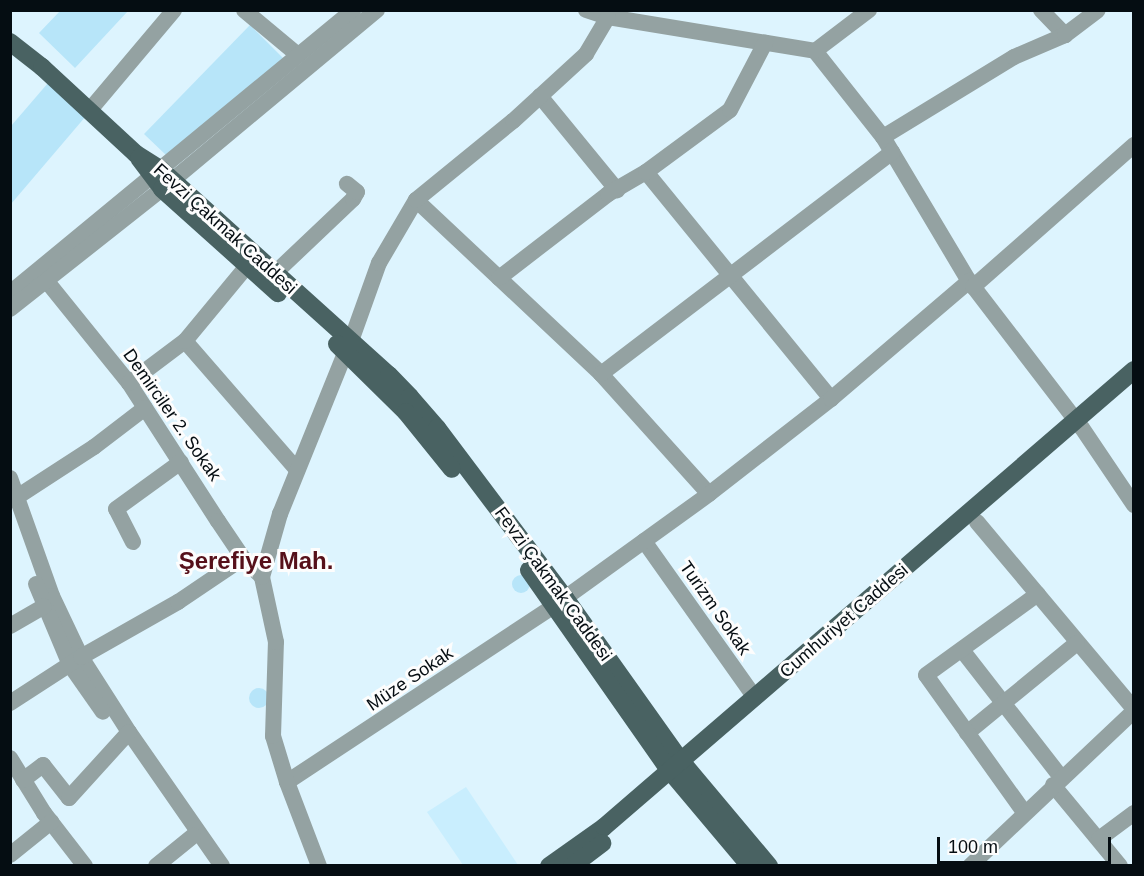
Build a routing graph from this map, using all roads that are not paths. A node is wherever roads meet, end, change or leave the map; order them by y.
1 (174, 10) edge
2 (244, 10) edge
3 (352, 10) edge
4 (377, 10) edge
5 (586, 10) edge
6 (869, 10) edge
7 (1041, 10) edge
8 (1098, 10) edge
9 (608, 17) junction
10 (1065, 35) junction
11 (10, 42) edge
12 (765, 43) junction
13 (815, 51) junction
14 (298, 56) junction
15 (540, 96) junction
16 (88, 111) junction
17 (888, 144) junction
18 (1134, 145) edge
19 (646, 172) junction
20 (161, 178) junction
21 (347, 184) dead end
22 (616, 190) junction
23 (416, 201) junction
24 (247, 266) junction
25 (274, 274) junction
26 (729, 275) junction
27 (499, 278) junction
28 (45, 279) junction
29 (971, 284) junction
30 (10, 292) edge
31 (10, 309) edge
32 (185, 341) junction
33 (348, 347) junction
34 (1134, 370) edge
35 (601, 374) junction
36 (129, 383) junction
37 (1134, 386) edge
38 (831, 399) junction
39 (145, 408) junction
40 (1078, 424) junction
41 (181, 462) junction
42 (297, 470) junction
43 (10, 478) edge
44 (709, 494) junction
45 (14, 500) edge
46 (1134, 505) edge
47 (978, 522) junction
48 (644, 541) junction
49 (133, 542) dead end
50 (243, 558) junction
51 (262, 577) junction
52 (1038, 594) junction
53 (559, 602) junction
54 (44, 606) junction
55 (10, 626) edge
56 (1077, 643) junction
57 (962, 650) junction
58 (75, 661) junction
59 (755, 698) junction
60 (10, 703) edge
61 (1003, 704) junction
62 (1134, 710) edge
63 (967, 733) junction
64 (125, 736) junction
65 (10, 758) edge
66 (679, 770) junction
67 (23, 780) junction
68 (1057, 781) junction
69 (287, 782) junction
70 (1024, 812) junction
71 (1134, 813) edge
72 (51, 822) junction
73 (193, 836) junction
74 (1100, 839) junction
75 (10, 855) edge
76 (746, 864) edge
77 (85, 866) edge
78 (156, 866) edge
79 (214, 866) edge
80 (222, 866) edge
81 (319, 866) edge
82 (549, 866) edge
83 (572, 866) edge
84 (769, 866) edge
85 (970, 866) edge
86 (1120, 866) edge

1 - 16 street
2 - 14 street
3 - 14 street
4 - 20 street
5 - 9 street
6 - 13 street
7 - 10 street
8 - 10 street
9 - 12 street
9 - 15 street
10 - 17 street
11 - 16 main road, Fevzi Çakmak Caddesi
12 - 13 street
12 - 19 street
13 - 17 street
14 - 20 street
15 - 22 street
15 - 23 street
16 - 20 main road, Fevzi Çakmak Caddesi
17 - 26 street
17 - 29 street
18 - 29 street, Müze Sokak
19 - 22 street
19 - 26 street
20 - 24 main road, Fevzi Çakmak Caddesi
20 - 25 main road, Fevzi Çakmak Caddesi
20 - 28 street
20 - 30 street
21 - 25 street
22 - 27 street
23 - 27 street
23 - 33 street
24 - 32 street
24 - 33 main road, Fevzi Çakmak Caddesi
25 - 33 main road, Fevzi Çakmak Caddesi
26 - 35 street
26 - 38 street
27 - 35 street
28 - 31 street
28 - 36 street, Demirciler 2. Sokak
29 - 38 street, Müze Sokak
29 - 40 street
32 - 36 street
32 - 42 street
33 - 42 street
33 - 53 main road, Fevzi Çakmak Caddesi
34 - 40 main road, Cumhuriyet Caddesi
35 - 44 street
36 - 39 street, Demirciler 2. Sokak
37 - 40 main road, Cumhuriyet Caddesi
38 - 44 street, Müze Sokak
39 - 41 street, Demirciler 2. Sokak
39 - 45 street
40 - 46 street
40 - 47 main road, Cumhuriyet Caddesi
40 - 59 main road, Cumhuriyet Caddesi
41 - 49 street
41 - 50 street, Demirciler 2. Sokak
42 - 51 street
43 - 45 street
44 - 48 street, Müze Sokak
45 - 54 street
45 - 58 street
47 - 52 street
47 - 66 main road, Cumhuriyet Caddesi
48 - 53 street, Müze Sokak
48 - 59 street, Turizm Sokak
50 - 51 street, Demirciler 2. Sokak
50 - 58 street
51 - 69 street
52 - 56 street
52 - 57 street
53 - 66 main road, Fevzi Çakmak Caddesi
53 - 69 street, Müze Sokak
54 - 55 street
54 - 58 street
56 - 61 street
56 - 62 street
57 - 61 street
57 - 63 street
58 - 60 street
58 - 64 street
59 - 66 main road, Cumhuriyet Caddesi
61 - 63 street
61 - 68 street
62 - 68 street
63 - 70 street
64 - 67 street
64 - 73 street
64 - 80 street
65 - 67 street
66 - 76 main road
66 - 82 main road, Cumhuriyet Caddesi
66 - 83 main road, Cumhuriyet Caddesi
66 - 84 main road, Fevzi Çakmak Caddesi
67 - 72 street
68 - 70 street
68 - 74 street
69 - 81 street
70 - 85 street
71 - 74 street
72 - 75 street
72 - 77 street
73 - 78 street
73 - 79 street
74 - 86 street

